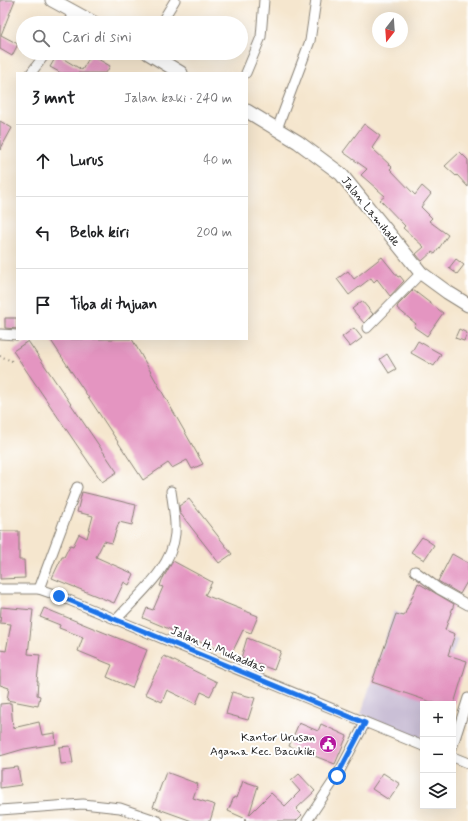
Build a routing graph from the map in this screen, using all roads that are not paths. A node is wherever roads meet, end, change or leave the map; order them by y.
1 (52, 0) edge
2 (175, 0) edge
3 (264, 0) edge
4 (316, 0) edge
5 (70, 16) edge
6 (165, 16) edge
7 (41, 60) edge
8 (160, 60) edge
9 (32, 72) edge
10 (179, 72) edge
11 (246, 72) edge
12 (248, 112) edge
13 (277, 129) junction
14 (421, 273) junction
15 (468, 305) edge
16 (367, 328) dead end
17 (0, 334) edge
18 (16, 335) edge
19 (77, 487) dead end
20 (171, 491) dead end
21 (415, 571) dead end
22 (0, 589) edge
23 (39, 589) junction
24 (468, 605) edge
25 (116, 620) junction
26 (468, 698) edge
27 (365, 723) junction
28 (456, 737) edge
29 (420, 745) edge
30 (456, 758) edge
31 (468, 763) edge
32 (0, 810) edge
33 (158, 821) edge
34 (307, 821) edge

1 - 5 street
2 - 6 street
3 - 11 street
4 - 13 street
7 - 9 street
8 - 10 street
12 - 13 street, Jalan Lamihade
13 - 14 street, Jalan Lamihade
14 - 15 street, Jalan Lamihade
14 - 16 street
17 - 18 street
19 - 23 street
20 - 25 street
21 - 24 street
22 - 23 street, Jalan H. Mukaddas
23 - 25 street, Jalan H. Mukaddas
25 - 27 street, Jalan H. Mukaddas
26 - 28 street
27 - 29 street, Jalan H. Mukaddas
27 - 34 street
30 - 31 street
32 - 33 street

